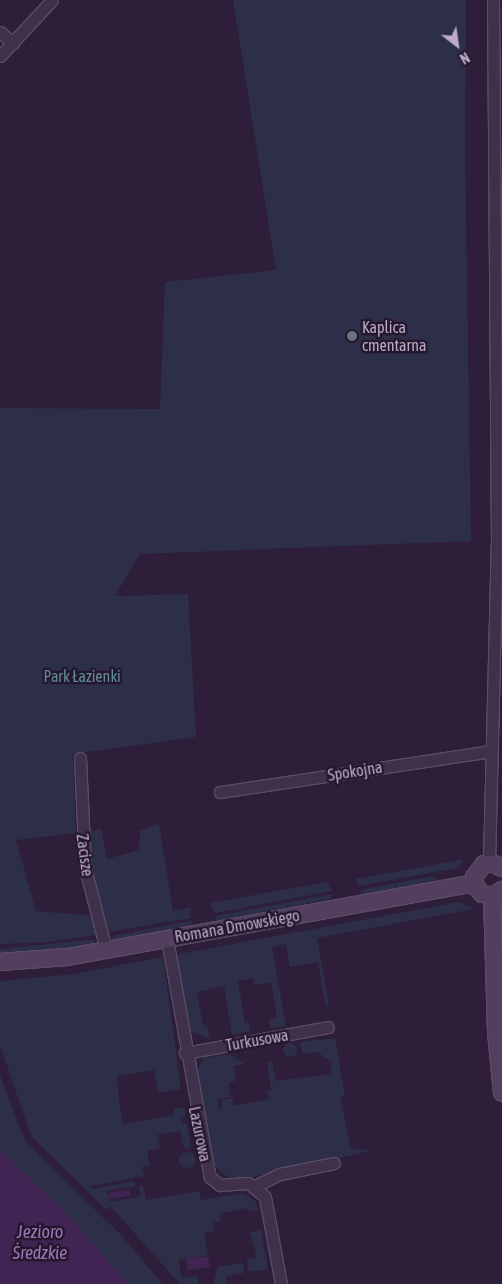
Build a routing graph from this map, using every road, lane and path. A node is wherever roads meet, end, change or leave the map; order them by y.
1 (52, 0) edge
2 (493, 0) edge
3 (0, 32) edge
4 (12, 43) junction
5 (0, 56) edge
6 (498, 85) edge
7 (498, 346) edge
8 (491, 751) junction
9 (80, 758) dead end
10 (502, 786) edge
11 (490, 788) junction
12 (220, 792) dead end
13 (496, 866) edge
14 (474, 882) junction
15 (497, 893) edge
16 (167, 939) junction
17 (106, 950) junction
18 (0, 962) edge
19 (328, 1027) dead end
20 (185, 1053) junction
21 (502, 1093) edge
22 (334, 1163) dead end
23 (255, 1186) junction
24 (281, 1284) edge

1 - 4 street
2 - 6 street
3 - 4 street
4 - 5 street
6 - 7 street
7 - 8 street
8 - 11 street
8 - 12 street, Spokojna
9 - 17 street, Zacisze
10 - 11 street
11 - 13 street
13 - 14 street
14 - 15 street
14 - 16 street, Romana Dmowskiego
15 - 21 street
16 - 17 street, Romana Dmowskiego
16 - 20 street, Lazurowa
17 - 18 street, Romana Dmowskiego
19 - 20 street, Turkusowa
20 - 23 street, Lazurowa
22 - 23 street
23 - 24 street

